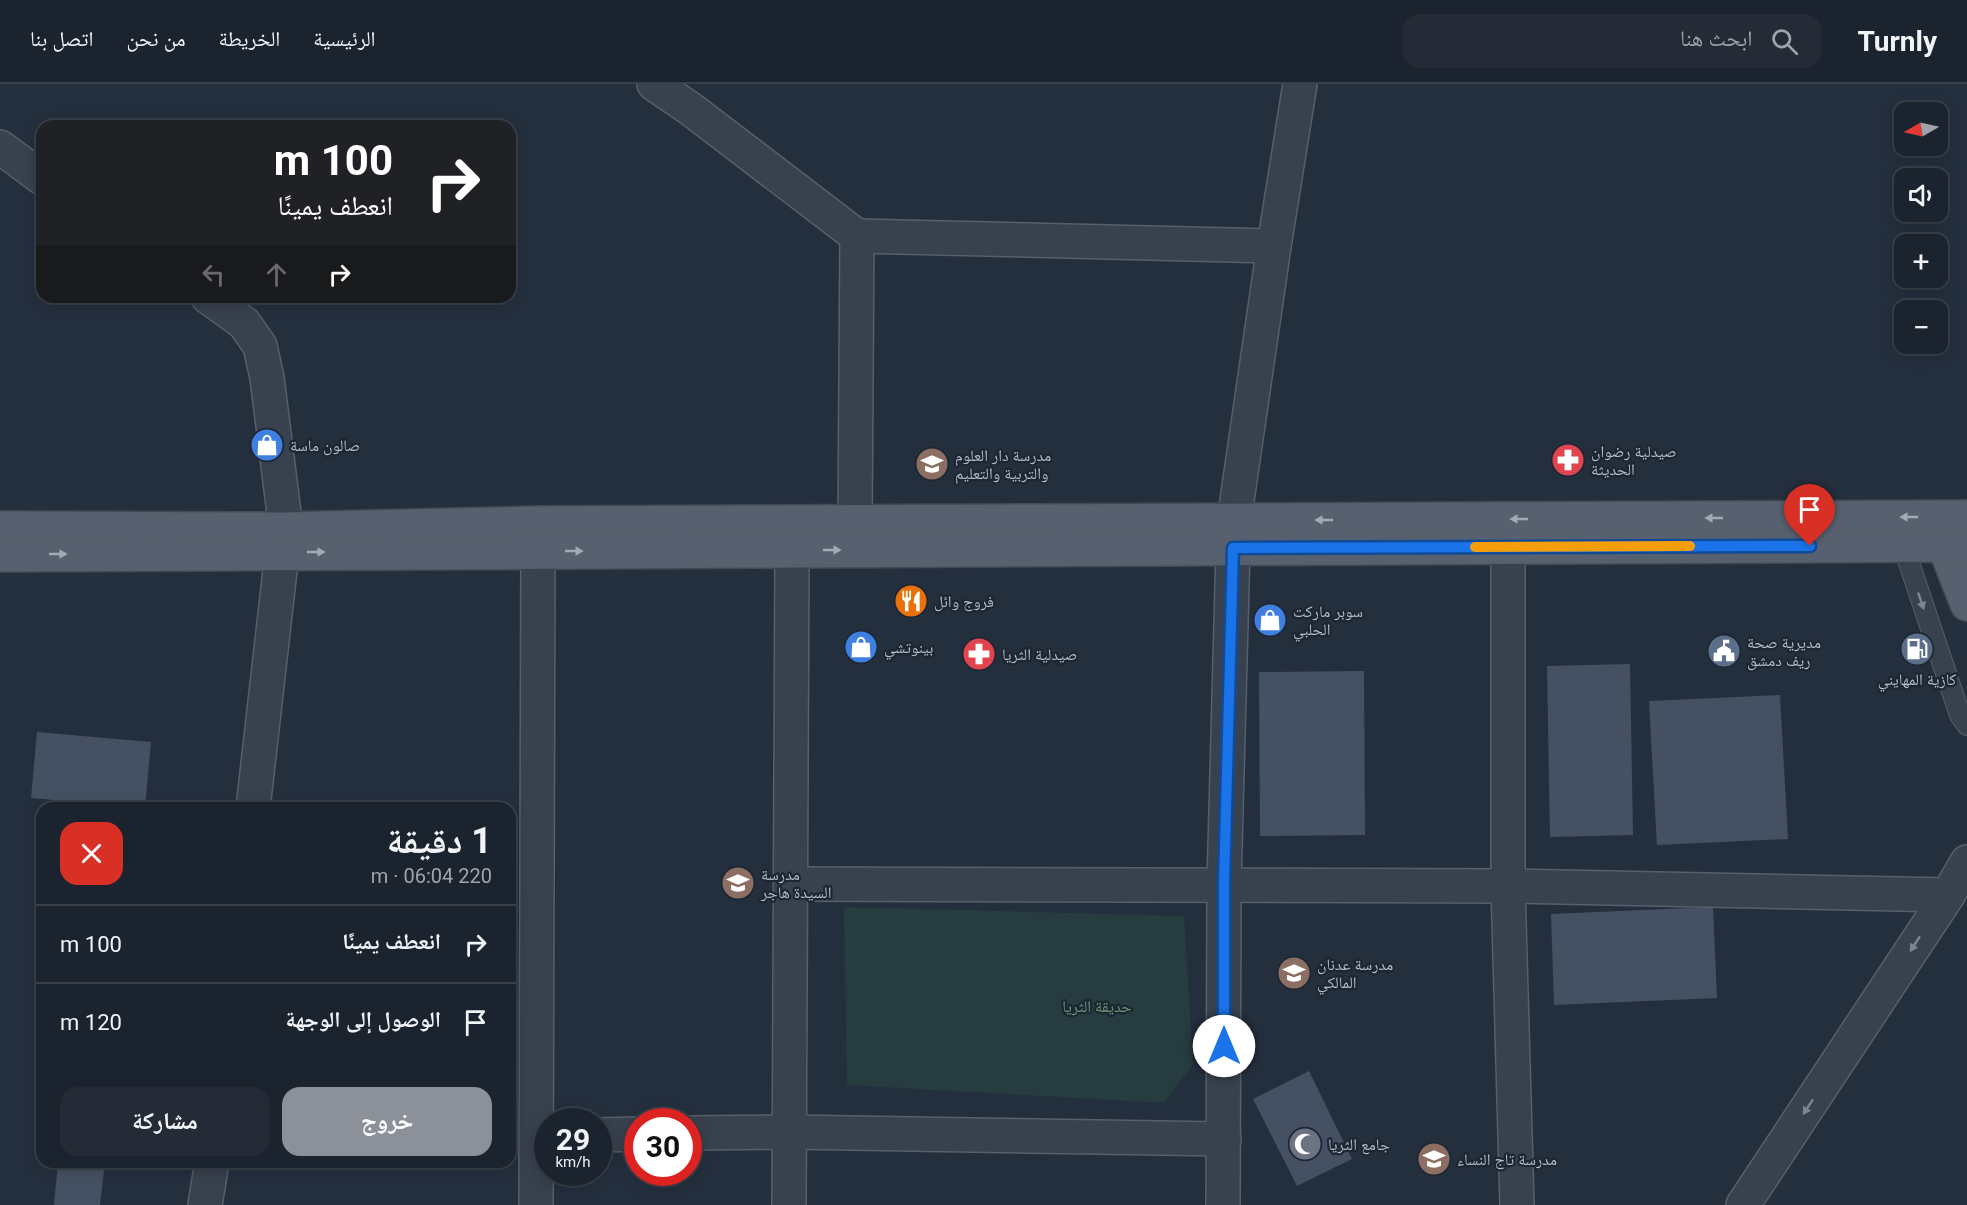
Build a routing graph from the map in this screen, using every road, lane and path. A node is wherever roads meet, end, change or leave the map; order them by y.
1 (654, 84) edge
2 (1300, 84) edge
3 (699, 97) edge
4 (0, 147) edge
5 (36, 174) edge
6 (857, 236) junction
7 (1274, 246) junction
8 (216, 303) edge
9 (1967, 517) edge
10 (855, 521) junction
11 (0, 528) edge
12 (1234, 534) junction
13 (284, 541) junction
14 (1903, 545) junction
15 (1955, 545) edge
16 (1508, 547) junction
17 (792, 550) junction
18 (538, 551) junction
19 (0, 555) edge
20 (1967, 604) edge
21 (1967, 725) edge
22 (254, 802) edge
23 (1967, 862) edge
24 (791, 884) junction
25 (1224, 885) junction
26 (1508, 886) junction
27 (1948, 895) junction
28 (791, 1132) junction
29 (702, 1133) edge
30 (531, 1136) edge
31 (1224, 1139) junction
32 (211, 1168) edge
33 (206, 1205) edge
34 (536, 1205) edge
35 (789, 1205) edge
36 (1224, 1205) edge
37 (1517, 1205) edge
38 (1743, 1205) edge

1 - 3 street
2 - 7 street
3 - 6 street
4 - 5 street
6 - 7 street
6 - 10 street
7 - 12 street
8 - 13 street
9 -> 12 main road
10 - 12 main road
10 - 13 main road
11 - 13 main road
12 - 16 main road
17 -> 12 main road
12 - 25 street
13 -> 18 main road
19 -> 13 main road
13 - 22 street
14 - 15 main road
14 - 16 main road
14 -> 21 lane
15 - 20 main road
16 - 26 street
18 -> 17 main road
17 - 24 street
18 - 30 street
23 - 27 street
24 - 25 street
24 - 28 street
25 - 26 street
25 - 31 street
26 - 27 street
26 - 37 street
27 -> 38 street
28 - 29 street
28 - 31 street
28 - 35 street
30 - 34 street
31 - 36 street
32 - 33 street

